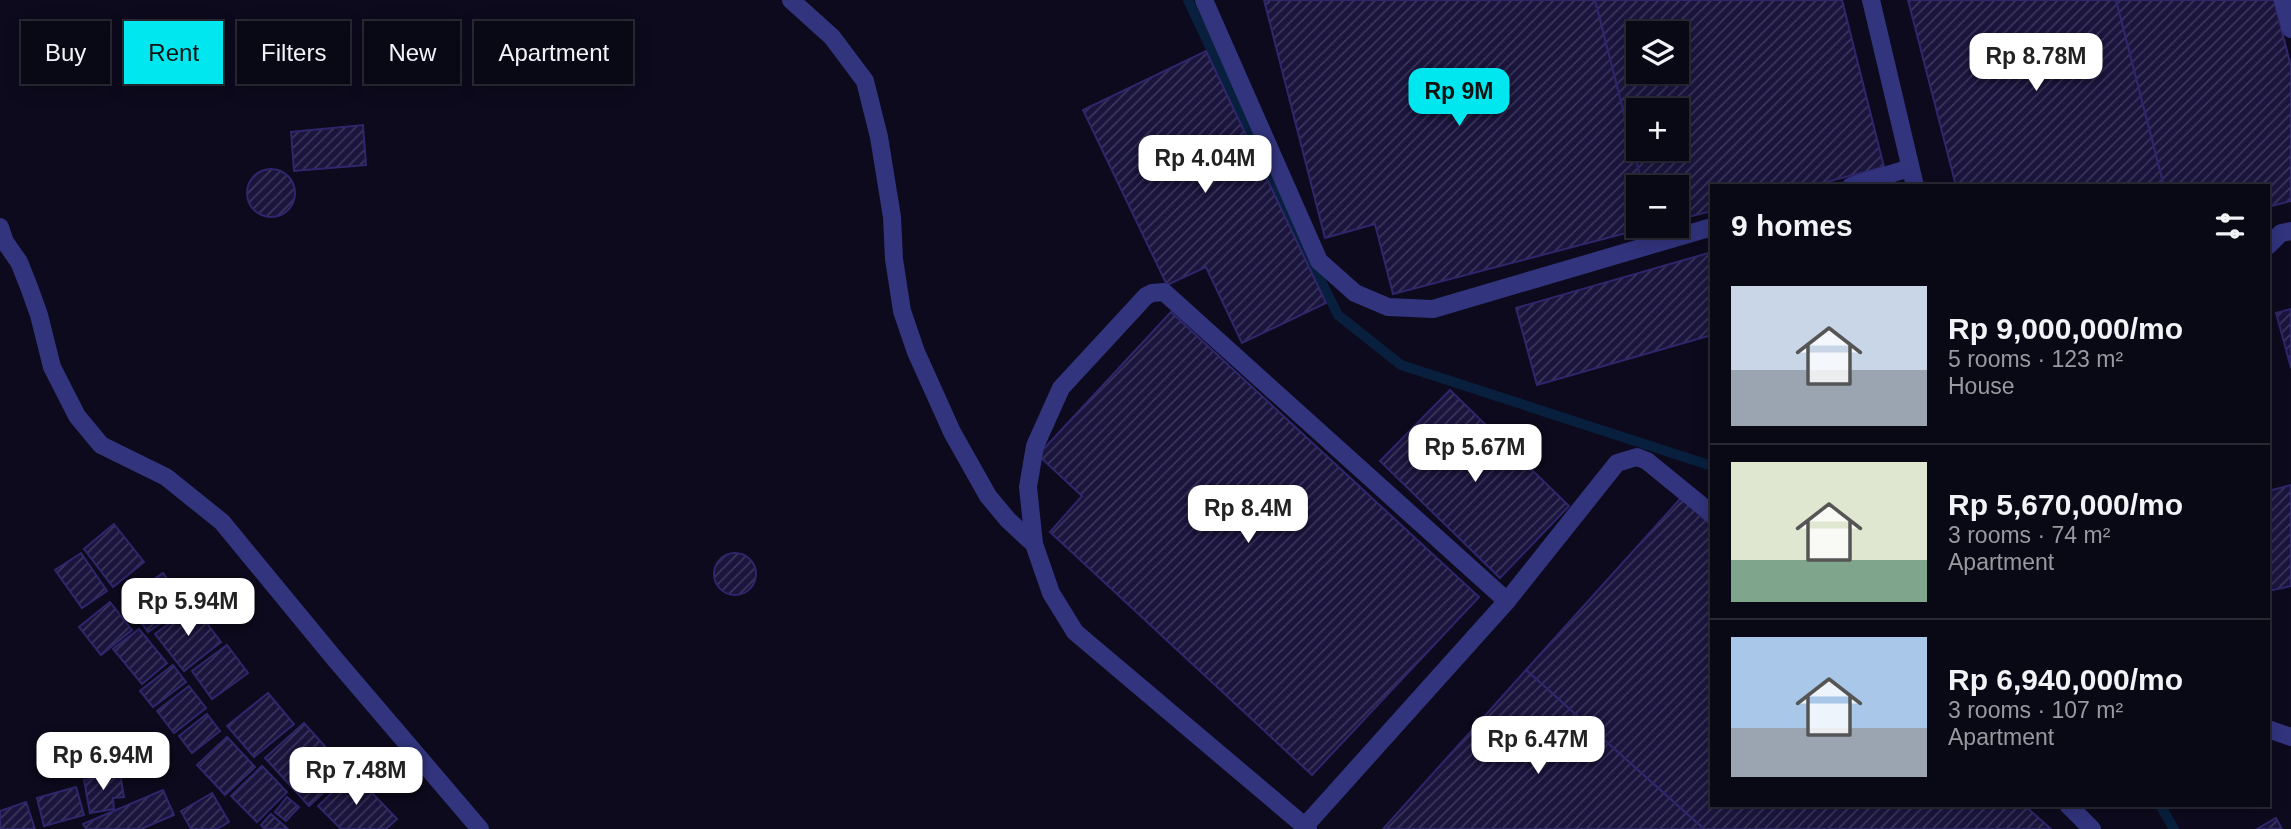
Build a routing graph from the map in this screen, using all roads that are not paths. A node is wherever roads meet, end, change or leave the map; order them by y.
1 (791, 0) edge
2 (1204, 0) edge
3 (1871, 0) edge
4 (2283, 0) edge
5 (2291, 29) edge
6 (1912, 177) edge
7 (1865, 184) edge
8 (0, 227) edge
9 (1710, 228) edge
10 (2291, 231) edge
11 (2270, 244) edge
12 (1710, 512) edge
13 (1034, 544) junction
14 (1507, 601) junction
15 (2270, 730) edge
16 (2291, 737) edge
17 (2070, 807) edge
18 (1307, 828) edge
19 (480, 829) edge
20 (2092, 829) edge

1 - 13 street
2 - 9 street
3 - 6 street
4 - 5 street
6 - 7 street
8 - 19 street
10 - 11 street
12 - 14 street
13 - 14 street
13 - 18 street
14 - 18 street
15 - 16 street
17 - 20 street

